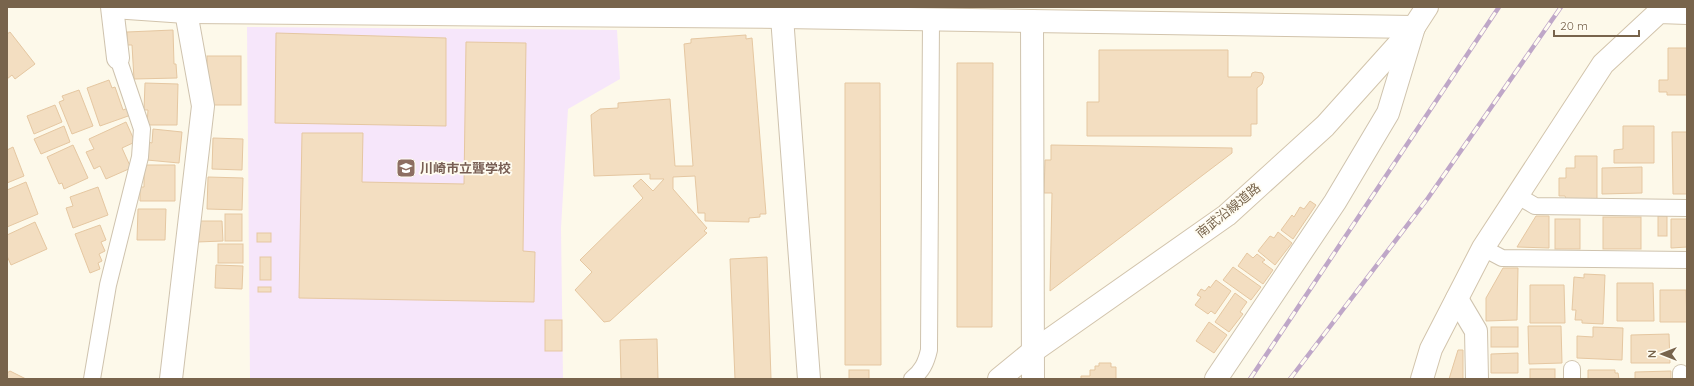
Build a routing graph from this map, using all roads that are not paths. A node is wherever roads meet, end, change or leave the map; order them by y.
1 (112, 7) edge
2 (1427, 7) edge
3 (1660, 10) edge
4 (186, 12) junction
5 (1687, 13) edge
6 (782, 17) junction
7 (931, 19) junction
8 (1032, 21) junction
9 (1414, 27) junction
10 (118, 58) joint
11 (1518, 196) junction
12 (1687, 208) edge
13 (1483, 248) junction
14 (1687, 260) edge
15 (1457, 299) junction
16 (1032, 352) junction
17 (92, 379) edge
18 (171, 379) edge
19 (809, 379) edge
20 (912, 379) edge
21 (999, 379) edge
22 (1033, 379) edge
23 (1216, 379) edge
24 (1422, 379) edge
25 (1477, 379) edge

1 - 4 street
1 - 10 street
2 - 9 street, 南武沿線道路
3 - 5 street
3 - 11 street
4 - 6 street
4 - 18 street
6 - 7 street
6 - 19 street
7 - 8 street
7 - 20 lane
8 - 9 street
8 - 16 street
9 - 16 street, 南武沿線道路
9 - 23 street
10 - 17 lane
11 - 12 lane
11 - 13 street
13 - 14 lane
13 - 15 street
15 - 24 street
15 - 25 street
16 - 21 street, 南武沿線道路
16 - 22 street

